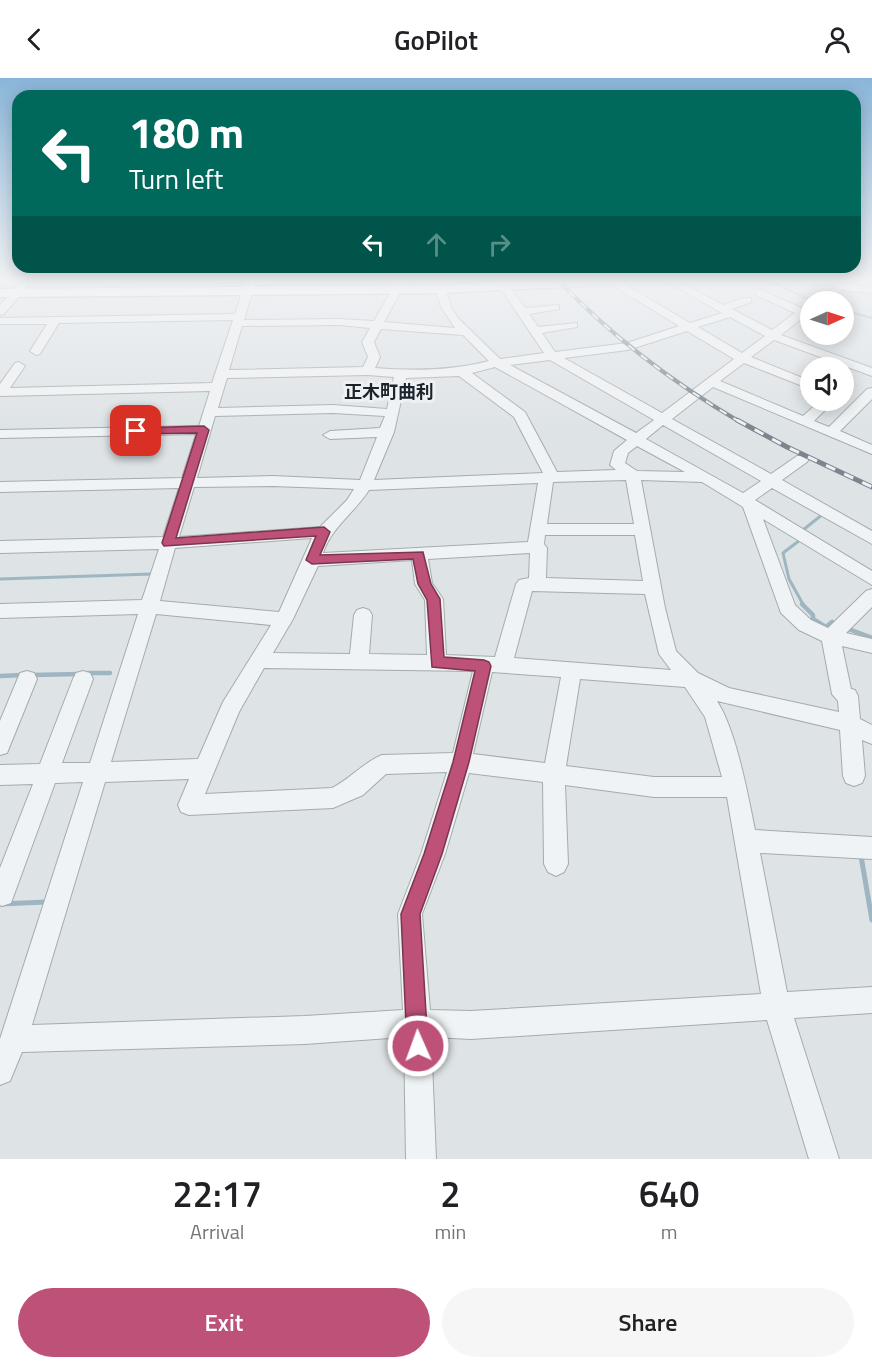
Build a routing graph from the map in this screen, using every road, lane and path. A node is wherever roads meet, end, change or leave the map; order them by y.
1 (49, 330) edge
2 (235, 330) edge
3 (375, 330) edge
4 (444, 330) edge
5 (538, 330) edge
6 (672, 330) edge
7 (693, 330) edge
8 (764, 330) edge
9 (781, 330) edge
10 (535, 331) joint
11 (463, 332) joint
12 (774, 336) junction
13 (36, 351) dead end
14 (552, 356) junction
15 (742, 358) junction
16 (497, 363) junction
17 (19, 366) dead end
18 (367, 371) junction
19 (462, 372) junction
20 (872, 372) edge
21 (401, 374) junction
22 (219, 380) junction
23 (800, 381) edge
24 (713, 383) junction
25 (0, 392) edge
26 (872, 392) edge
27 (866, 407) edge
28 (817, 411) edge
29 (209, 412) junction
30 (393, 413) junction
31 (665, 418) junction
32 (805, 422) junction
33 (204, 430) junction
34 (387, 432) junction
35 (830, 433) junction
36 (0, 434) edge
37 (330, 435) dead end
38 (637, 439) junction
39 (872, 450) edge
40 (802, 459) dead end
41 (633, 475) junction
42 (549, 477) junction
43 (705, 477) junction
44 (772, 480) junction
45 (188, 482) junction
46 (366, 485) junction
47 (0, 487) edge
48 (746, 502) junction
49 (538, 529) junction
50 (642, 530) junction
51 (324, 532) junction
52 (872, 538) edge
53 (168, 543) junction
54 (0, 547) edge
55 (536, 547) junction
56 (418, 555) junction
57 (312, 560) junction
58 (872, 579) edge
59 (537, 585) junction
60 (653, 588) junction
61 (872, 596) edge
62 (149, 607) junction
63 (0, 611) edge
64 (363, 615) dead end
65 (284, 619) junction
66 (831, 637) junction
67 (872, 646) edge
68 (259, 660) junction
69 (359, 662) junction
70 (437, 663) junction
71 (493, 666) junction
72 (572, 672) junction
73 (83, 679) dead end
74 (691, 679) junction
75 (27, 680) dead end
76 (852, 725) junction
77 (872, 735) edge
78 (0, 746) edge
79 (461, 762) junction
80 (204, 769) junction
81 (95, 773) junction
82 (47, 774) junction
83 (554, 774) junction
84 (0, 775) edge
85 (854, 776) dead end
86 (736, 787) junction
87 (746, 842) junction
88 (872, 848) edge
89 (556, 864) dead end
90 (2, 894) dead end
91 (872, 1000) edge
92 (776, 1005) junction
93 (417, 1023) junction
94 (14, 1040) junction
95 (0, 1070) edge
96 (421, 1159) edge
97 (824, 1159) edge

1 - 13 street
2 - 22 street
3 - 18 street
4 - 11 street
5 - 10 street
6 - 14 street
7 - 15 street
8 - 12 street
9 - 12 street
10 - 14 street
11 - 16 street
12 - 15 street
12 - 20 street
14 - 16 street
14 - 31 street
15 - 23 street
15 - 24 street
16 - 19 street
16 - 38 street
17 - 25 street
18 - 21 street
18 - 22 street
19 - 21 street
19 - 42 street
21 - 30 street
22 - 25 street
22 - 29 street
24 - 31 street
24 - 32 street
26 - 27 street
27 - 35 street
28 - 32 street
29 - 30 street
29 - 33 street
30 - 34 street
31 - 38 street
31 - 44 street
32 - 35 street
33 - 36 street
33 - 45 street
34 - 37 street
34 - 46 street
35 - 39 street
38 - 41 street
38 - 43 street
40 - 44 street
41 - 42 street
41 - 43 street
41 - 50 street
42 - 46 street
42 - 49 street
43 - 48 street
44 - 48 street
44 - 52 street
45 - 46 street
45 - 47 street
45 - 53 street
46 - 51 street
48 - 58 street
48 - 66 street
49 - 50 street
49 - 55 street
50 - 60 street
51 - 53 street
51 - 57 street
53 - 54 street
53 - 62 street
55 - 56 street
55 - 59 street
56 - 57 street
56 - 70 street
57 - 65 street
59 - 60 street
59 - 71 street
60 - 74 street
61 - 66 street
62 - 63 street
62 - 65 street
62 - 81 street
64 - 69 street
65 - 68 street
66 - 67 street
66 - 76 street
68 - 69 street
68 - 80 street
69 - 70 street
70 - 71 street
71 - 72 street
71 - 79 street
72 - 74 street
72 - 83 street
73 - 82 street
74 - 76 street
74 - 86 street
75 - 78 street
76 - 77 street
76 - 85 street
79 - 80 street
79 - 83 street
79 - 93 street
80 - 81 street
81 - 82 street
81 - 94 street
82 - 84 street
82 - 90 street
83 - 86 street
83 - 89 street
86 - 87 street
87 - 88 street
87 - 92 street
91 - 92 street
92 - 93 street
92 - 97 street
93 - 94 street
93 - 96 street
94 - 95 street

